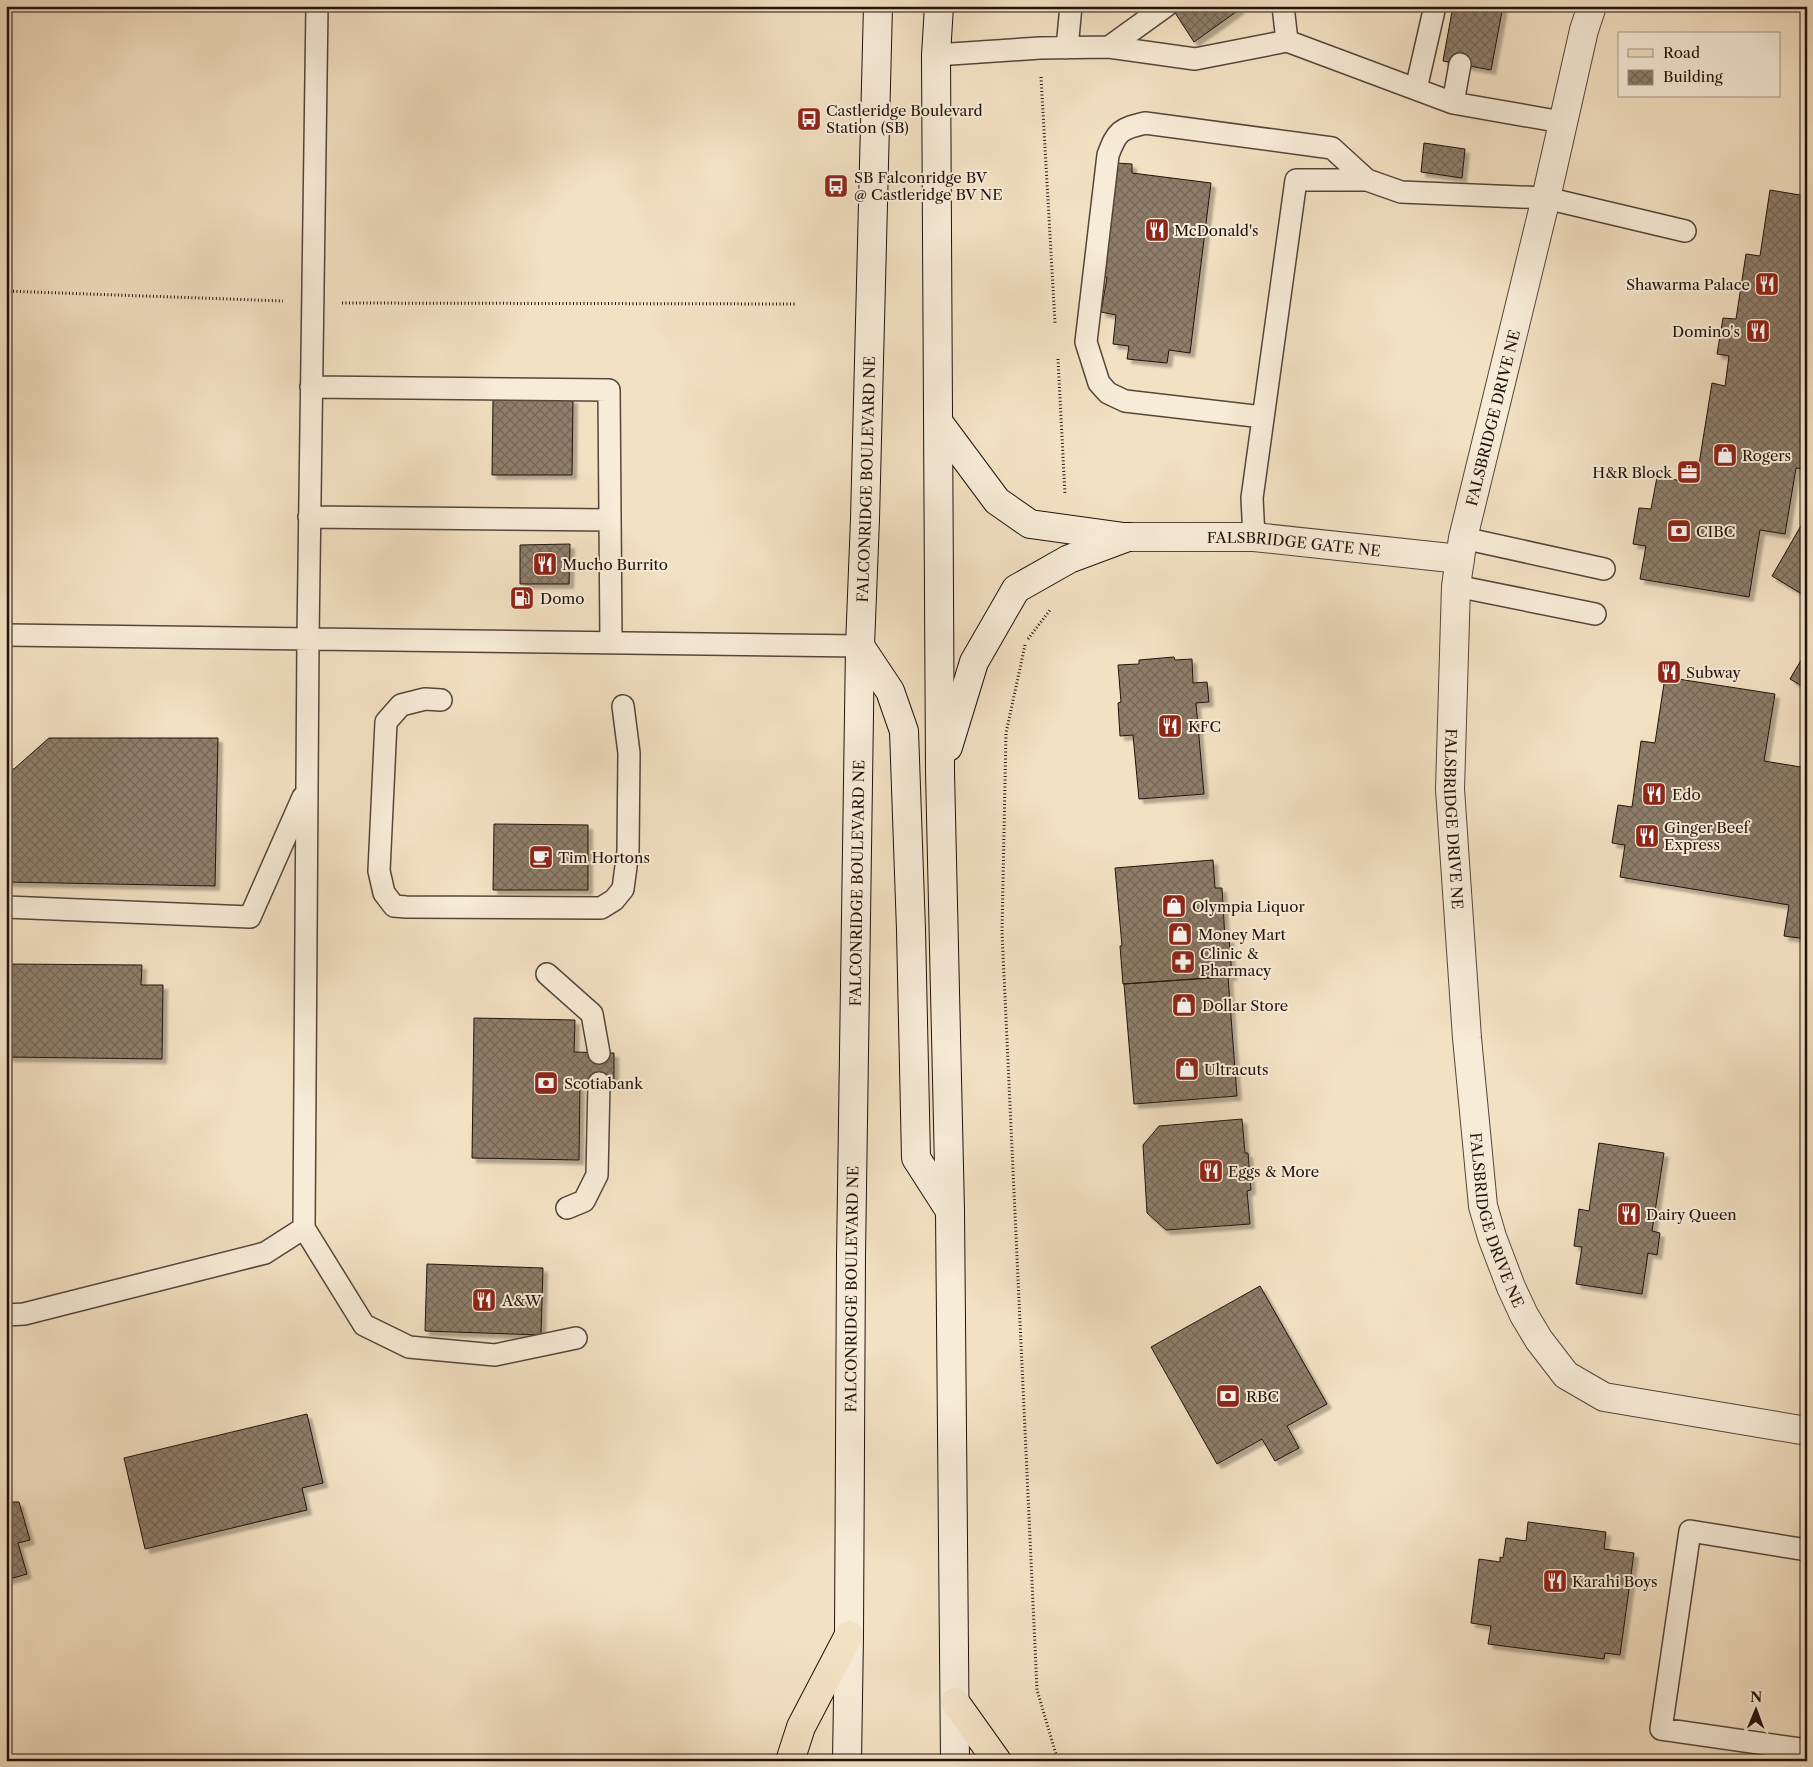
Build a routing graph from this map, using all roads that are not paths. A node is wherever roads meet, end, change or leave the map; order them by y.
1 (317, 6) edge
2 (878, 6) edge
3 (939, 6) edge
4 (1071, 6) edge
5 (1166, 6) edge
6 (1283, 6) edge
7 (1435, 6) edge
8 (1592, 6) edge
9 (1287, 41) junction
10 (1110, 47) junction
11 (1067, 48) junction
12 (936, 55) junction
13 (1460, 64) dead end
14 (1416, 89) junction
15 (1453, 102) junction
16 (1562, 122) junction
17 (1367, 180) junction
18 (1546, 198) junction
19 (1686, 232) dead end
20 (311, 387) junction
21 (1263, 417) junction
22 (939, 423) junction
23 (309, 517) junction
24 (609, 520) junction
25 (1128, 537) junction
26 (1254, 537) junction
27 (1462, 549) junction
28 (1604, 569) dead end
29 (1456, 586) junction
30 (1595, 614) dead end
31 (6, 635) edge
32 (308, 638) junction
33 (611, 642) junction
34 (860, 646) junction
35 (441, 700) dead end
36 (623, 706) dead end
37 (940, 772) junction
38 (306, 790) junction
39 (6, 907) edge
40 (547, 974) dead end
41 (599, 1053) dead end
42 (599, 1083) dead end
43 (567, 1208) dead end
44 (950, 1210) junction
45 (304, 1228) junction
46 (6, 1315) edge
47 (576, 1338) dead end
48 (1807, 1431) edge
49 (1807, 1550) edge
50 (850, 1636) junction
51 (956, 1702) junction
52 (1807, 1750) edge
53 (790, 1761) edge
54 (847, 1761) edge
55 (955, 1761) edge
56 (997, 1761) edge

1 - 20 lane
2 - 34 main road, FALCONRIDGE BOULEVARD NE
3 - 12 main road
4 - 11 lane
5 - 10 lane
6 - 9 lane
7 - 14 lane
8 - 16 main road, FALSBRIDGE DRIVE NE
9 - 10 lane
9 - 14 lane
10 - 11 lane
11 - 12 lane
12 - 22 main road
13 - 15 lane
14 - 15 lane
15 - 16 lane
16 - 18 main road, FALSBRIDGE DRIVE NE
17 - 18 lane
17 - 21 lane
17 - 21 lane
18 - 19 lane
18 - 27 main road, FALSBRIDGE DRIVE NE
20 - 23 lane
20 - 24 lane
21 - 26 lane
22 - 25 main road
22 - 37 main road
23 - 24 lane
23 - 32 lane
24 - 33 lane
25 - 26 main road, FALSBRIDGE GATE NE
25 - 37 main road
26 - 27 main road, FALSBRIDGE GATE NE
27 - 28 lane
27 - 29 main road, FALSBRIDGE DRIVE NE
29 - 30 lane
29 - 48 main road, FALSBRIDGE DRIVE NE
31 - 32 lane
32 - 33 lane
32 - 38 lane
33 - 34 lane
34 - 44 main road
34 - 50 main road, FALCONRIDGE BOULEVARD NE
35 - 36 lane
37 - 44 main road
38 - 39 lane
38 - 45 lane
40 - 41 lane
42 - 43 lane
44 - 51 main road
45 - 46 lane
45 - 47 lane
49 - 52 lane
50 - 53 main road
50 - 54 main road, FALCONRIDGE BOULEVARD NE
51 - 55 main road
51 - 56 main road

